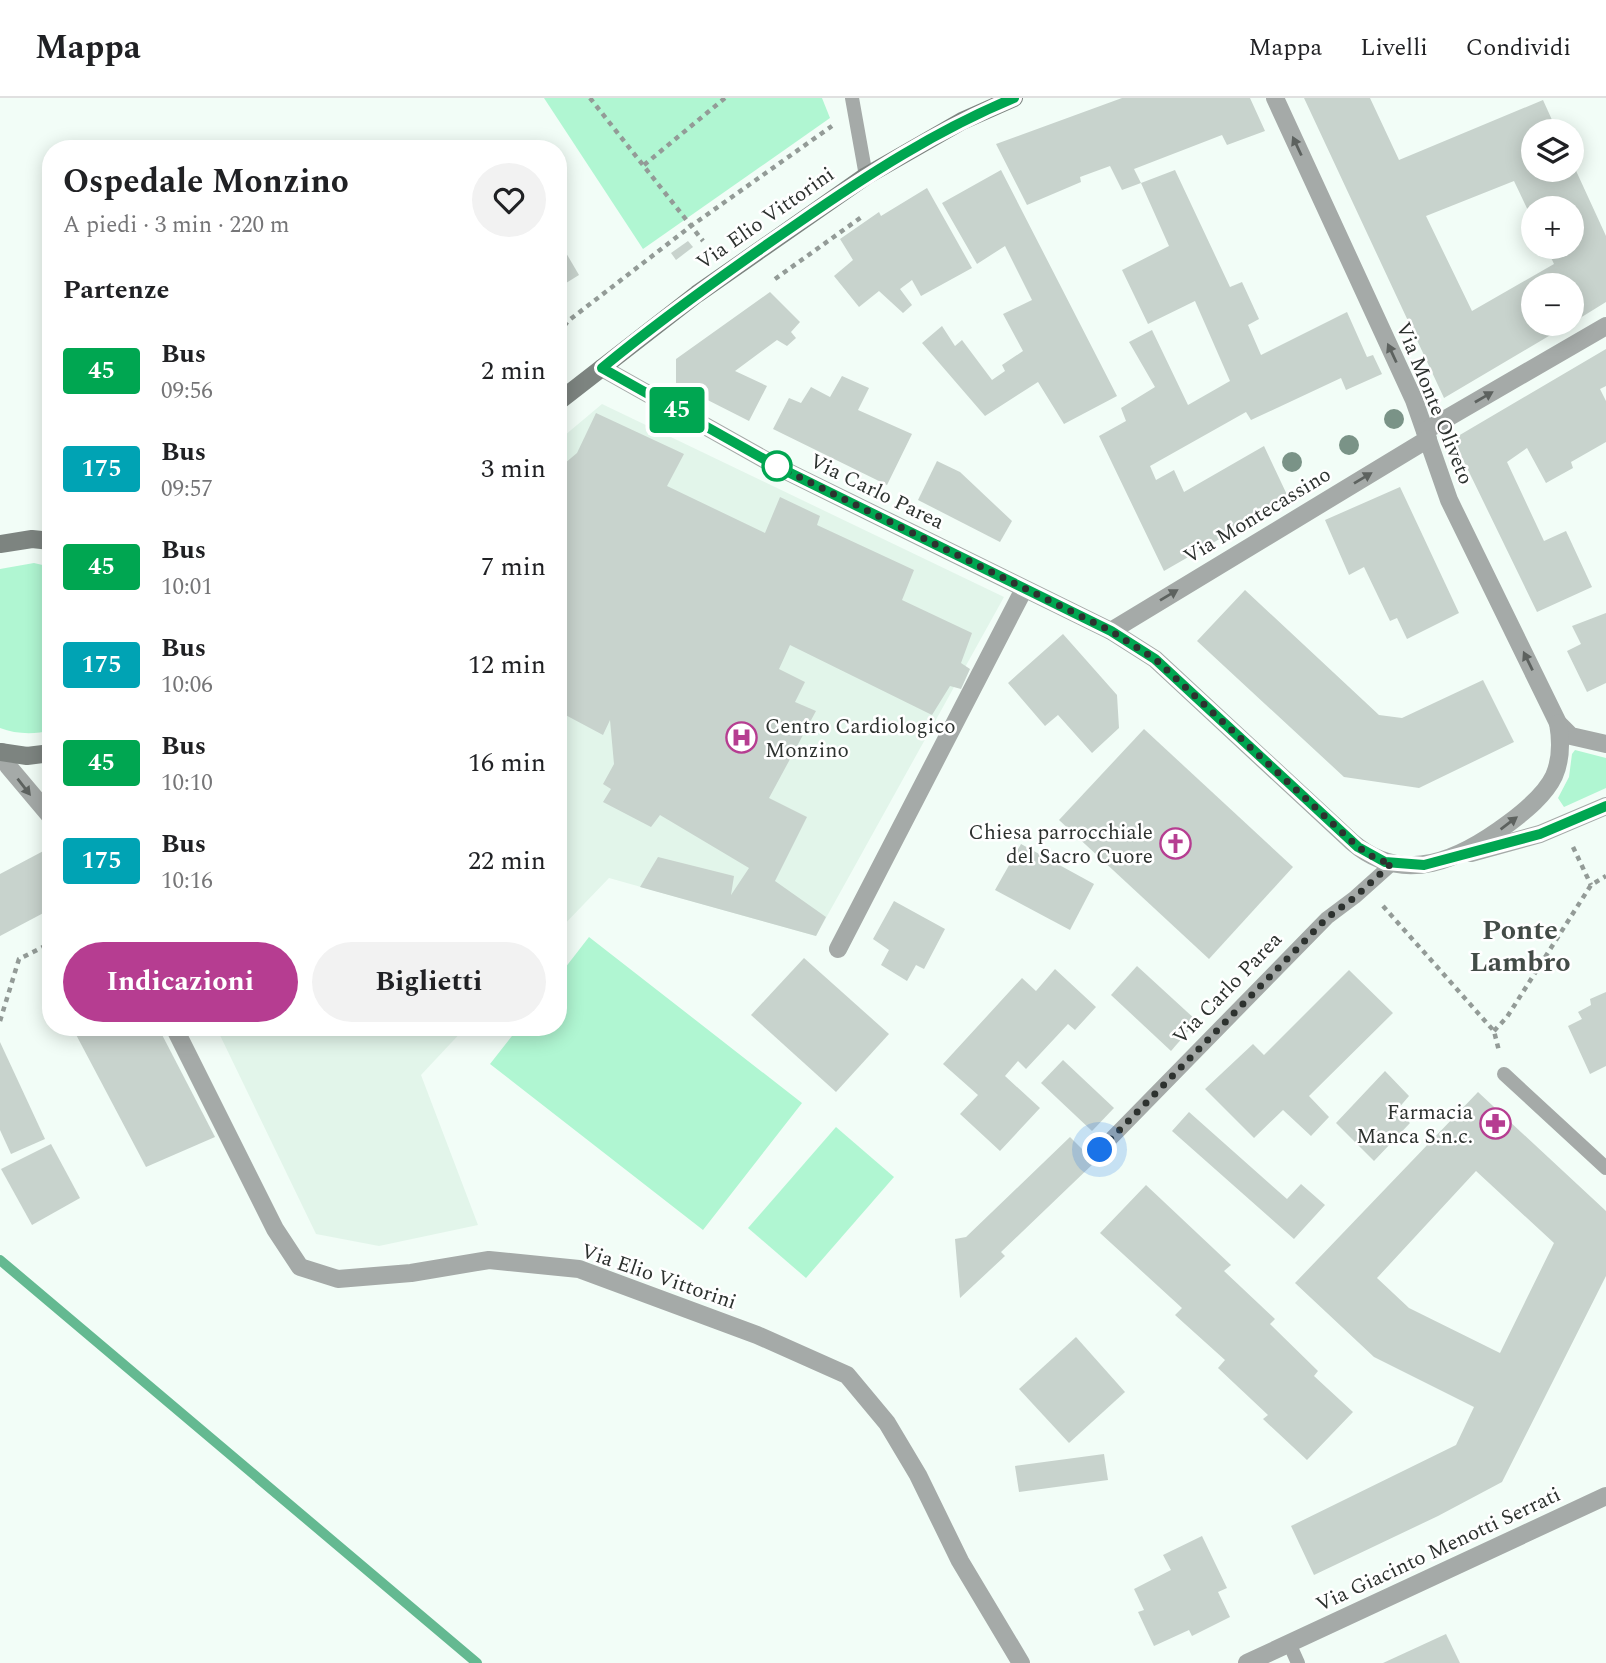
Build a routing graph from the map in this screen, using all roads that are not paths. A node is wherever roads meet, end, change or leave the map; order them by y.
1 (1014, 98) edge
2 (1275, 98) edge
3 (853, 104) edge
4 (866, 176) junction
5 (1606, 326) edge
6 (602, 368) junction
7 (567, 395) edge
8 (1426, 435) junction
9 (42, 540) edge
10 (0, 544) edge
11 (1024, 589) junction
12 (1111, 631) junction
13 (1558, 723) junction
14 (1606, 744) edge
15 (1, 752) edge
16 (42, 754) edge
17 (42, 806) edge
18 (1606, 806) edge
19 (1451, 858) junction
20 (1392, 863) junction
21 (838, 949) dead end
22 (178, 1036) edge
23 (1504, 1074) road end
24 (1100, 1150) dead end
25 (1606, 1168) edge
26 (1606, 1496) edge
27 (1289, 1643) junction
28 (1021, 1663) edge
29 (1247, 1663) edge
30 (1298, 1663) edge

1 - 4 street, Via Elio Vittorini
8 -> 2 street, Via Monte Oliveto
3 - 4 lane
4 - 6 street, Via Elio Vittorini
8 -> 5 street, Via Montecassino
6 - 7 street, Via Elio Vittorini
6 - 11 street, Via Carlo Parea
12 -> 8 street, Via Montecassino
13 -> 8 street, Via Monte Oliveto
9 - 10 street
11 - 12 street, Via Carlo Parea
11 - 21 street
12 - 20 street, Via Carlo Parea
13 - 14 street
19 -> 13 street, Via Carlo Parea
15 - 16 street
15 -> 17 street
18 - 19 street
19 - 20 street, Via Carlo Parea
20 - 24 lane, Via Carlo Parea
22 - 28 street, Via Elio Vittorini
23 - 25 lane
26 - 27 street, Via Giacinto Menotti Serrati
27 - 29 street, Via Giacinto Menotti Serrati
27 - 30 lane

